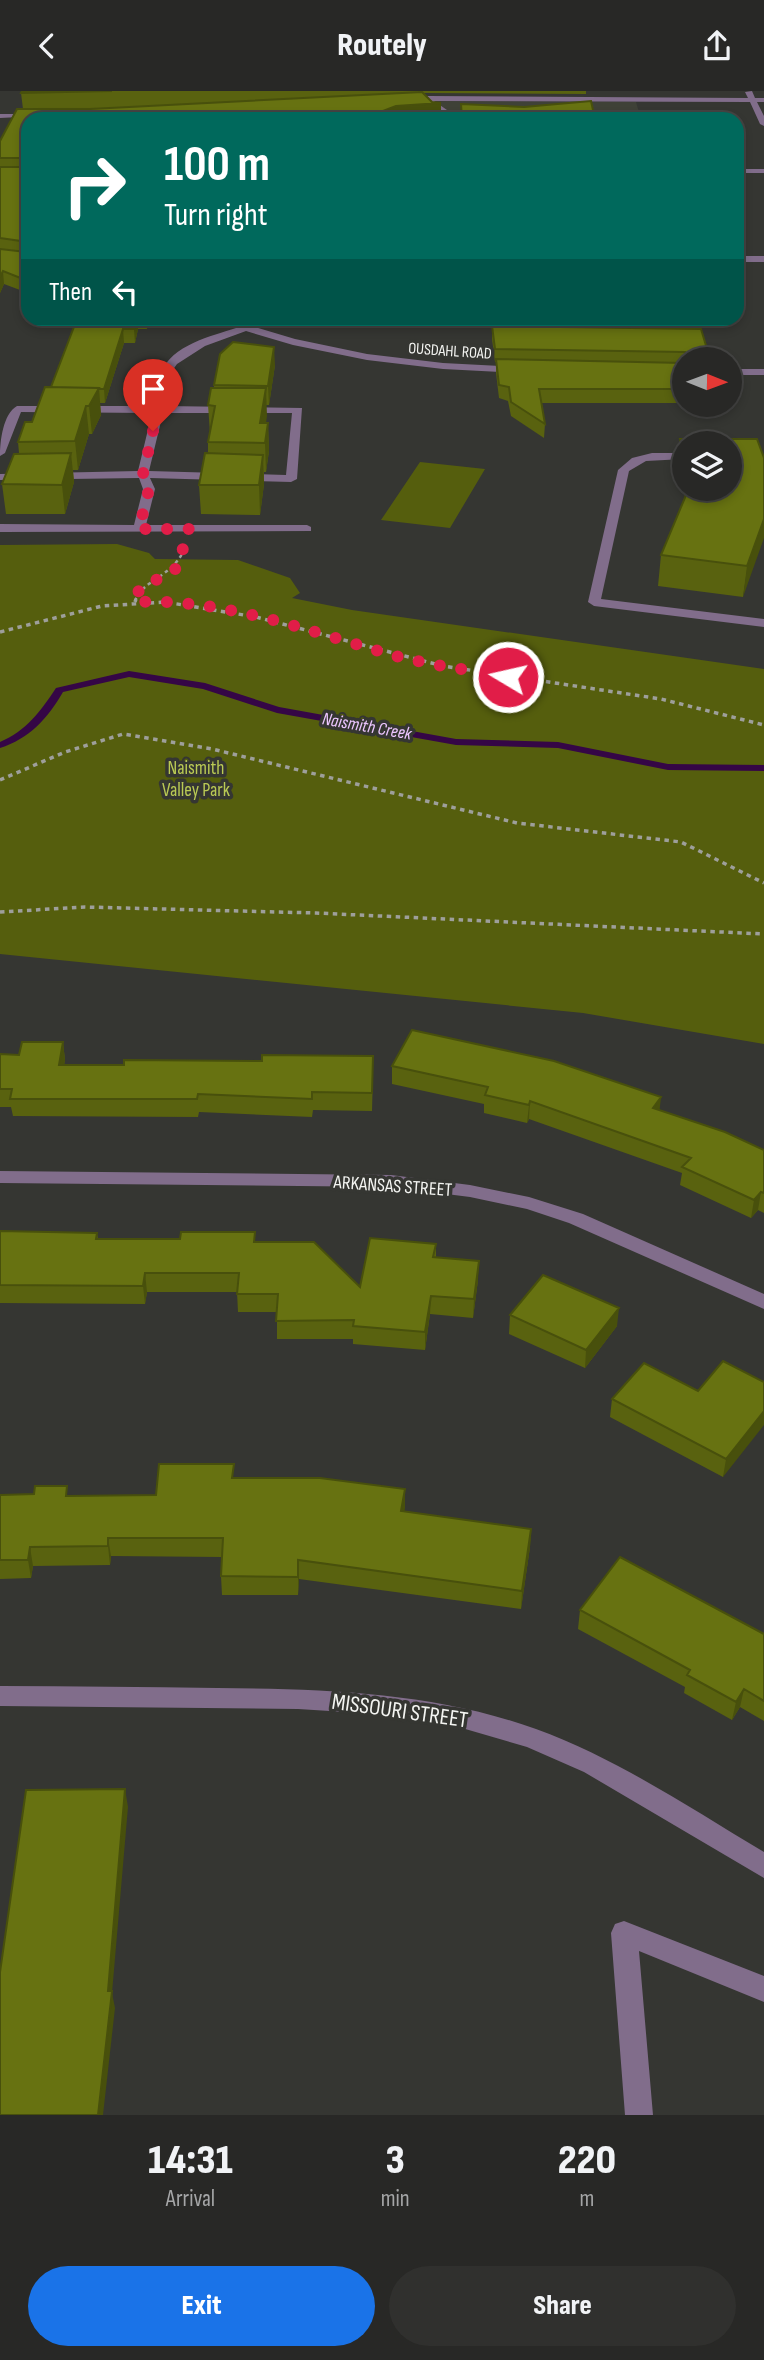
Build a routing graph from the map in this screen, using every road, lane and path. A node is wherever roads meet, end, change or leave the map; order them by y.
1 (748, 91) edge
2 (428, 98) junction
3 (394, 99) edge
4 (618, 99) junction
5 (752, 100) junction
6 (764, 100) edge
7 (596, 109) edge
8 (466, 112) edge
9 (0, 116) edge
10 (21, 116) edge
11 (764, 124) edge
12 (744, 171) edge
13 (764, 171) edge
14 (744, 259) edge
15 (764, 259) edge
16 (239, 326) edge
17 (245, 328) junction
18 (527, 370) edge
19 (742, 372) edge
20 (764, 372) edge
21 (158, 410) junction
22 (0, 453) edge
23 (672, 457) edge
24 (143, 474) junction
25 (0, 477) edge
26 (0, 528) edge
27 (139, 529) junction
28 (189, 529) junction
29 (307, 529) dead end
30 (135, 602) junction
31 (764, 623) edge
32 (0, 632) edge
33 (764, 725) edge
34 (0, 780) edge
35 (764, 883) edge
36 (0, 912) edge
37 (764, 934) edge
38 (0, 1177) edge
39 (764, 1302) edge
40 (0, 1696) edge
41 (764, 1866) edge
42 (764, 1989) edge
43 (639, 2115) edge

1 - 5 street
2 - 3 street
2 - 4 street
2 - 8 street
4 - 5 street
4 - 7 street
5 - 6 street
5 - 11 street
9 - 10 street
12 - 13 street
14 - 15 street
16 - 17 street, OUSDAHL ROAD
17 - 18 street, OUSDAHL ROAD
17 - 21 street
19 - 20 street
21 - 22 street
21 - 24 street
21 - 24 street
23 - 31 street
24 - 25 street
24 - 27 street
26 - 27 street
27 - 28 street
28 - 29 street
28 - 30 path
30 - 32 path
30 - 33 path
34 - 35 path
36 - 37 path
38 - 39 street, ARKANSAS STREET
40 - 41 street, MISSOURI STREET
42 - 43 street

